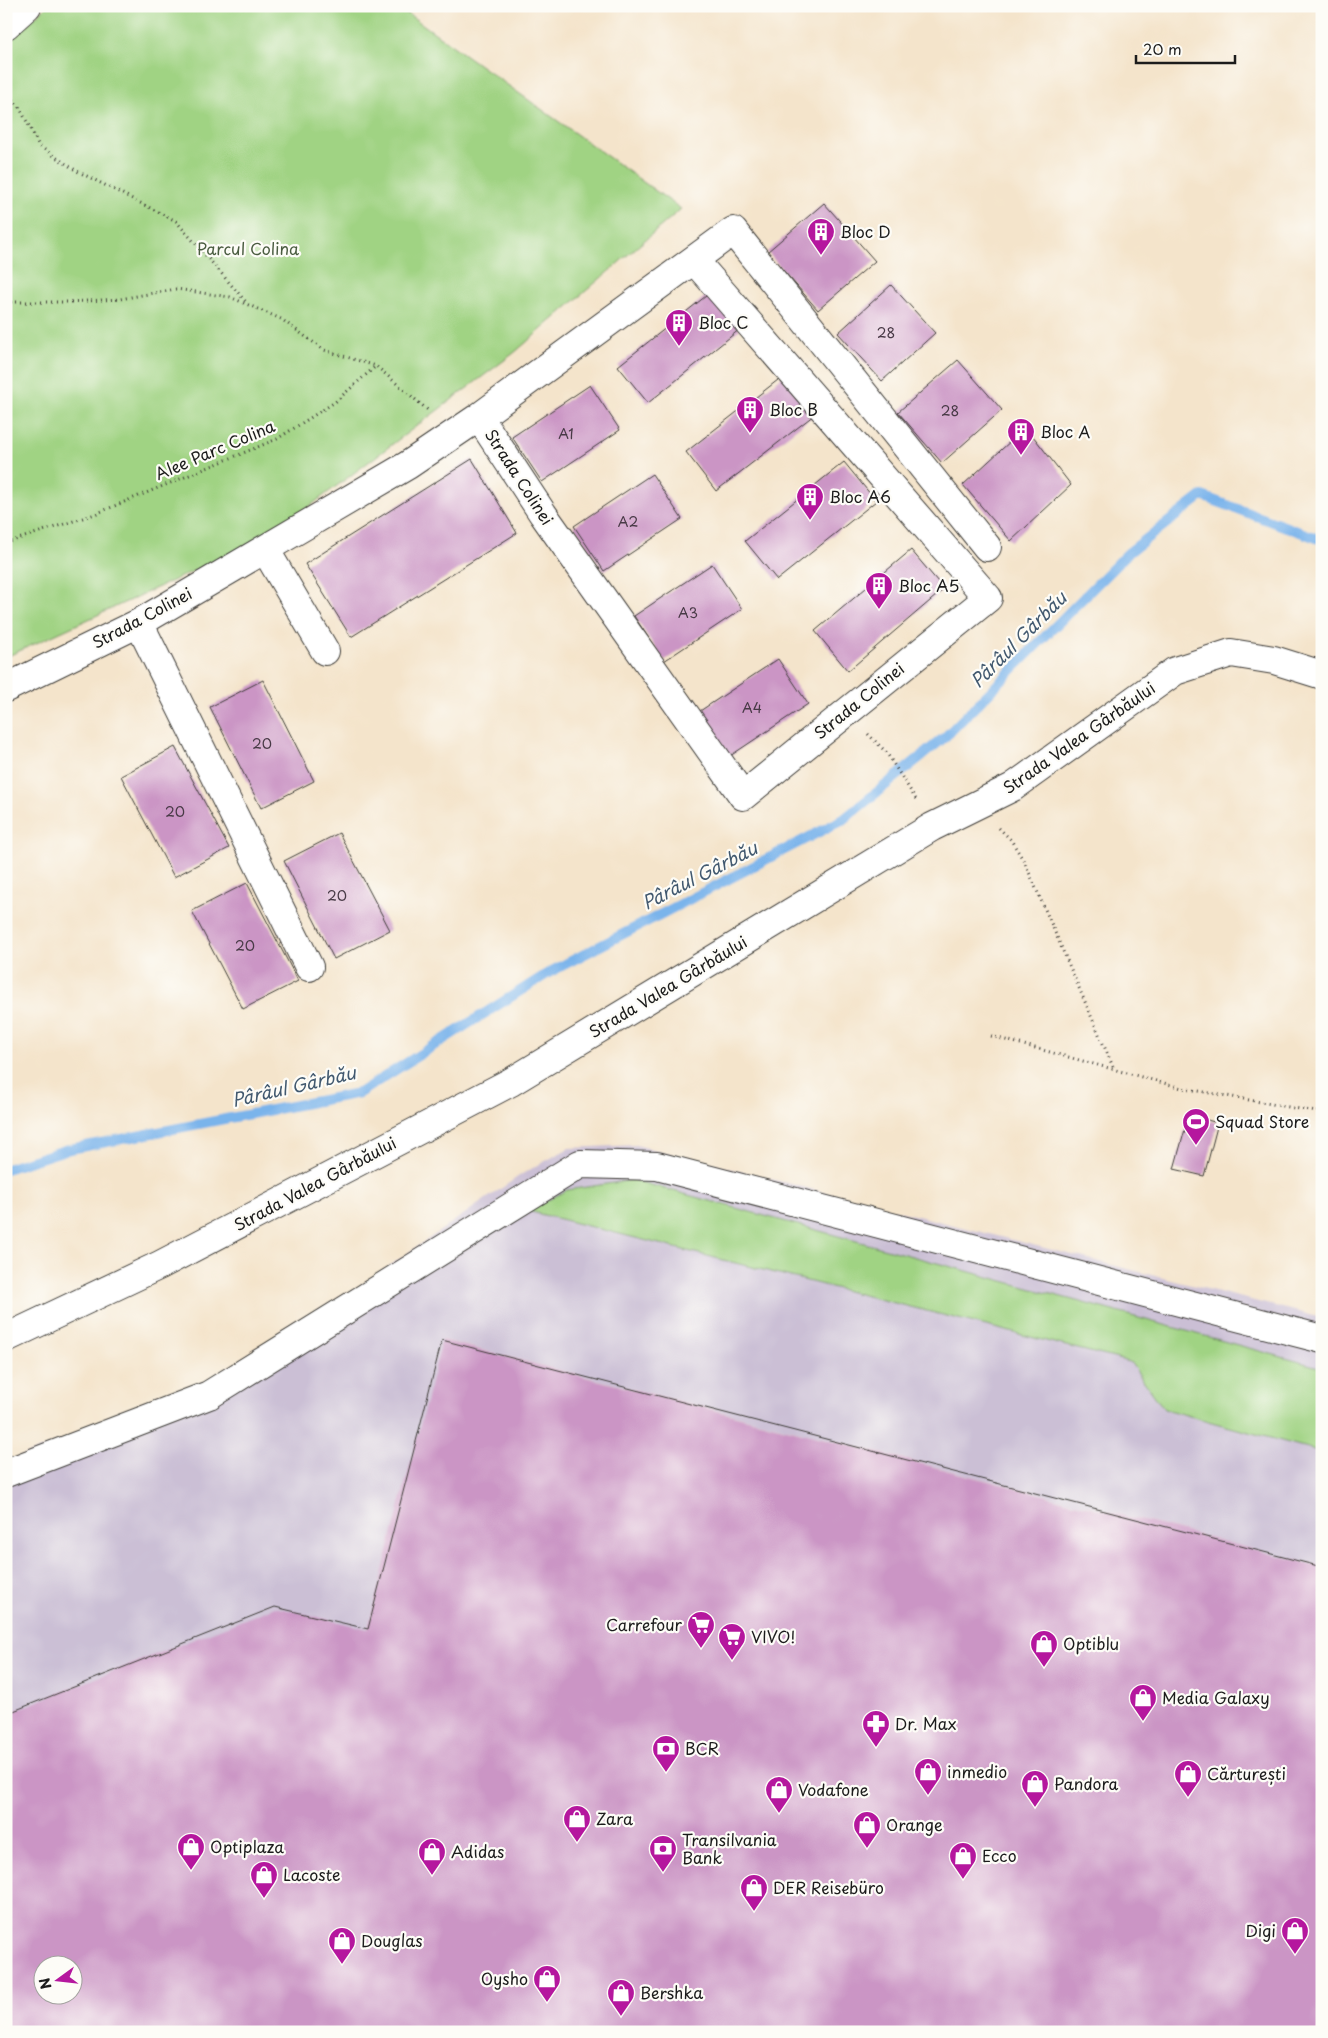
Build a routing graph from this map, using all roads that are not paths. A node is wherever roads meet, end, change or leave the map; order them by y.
1 (27, 6) edge
2 (6, 25) edge
3 (694, 260) junction
4 (479, 417) junction
5 (987, 547) dead end
6 (265, 549) junction
7 (139, 623) junction
8 (325, 651) dead end
9 (1322, 675) edge
10 (6, 688) edge
11 (309, 967) dead end
12 (6, 1338) edge
13 (1322, 1339) edge
14 (6, 1472) edge

1 - 2 street
3 - 4 street, Strada Colinei
3 - 4 street, Strada Colinei
3 - 5 street, Strada Colinei
4 - 6 street, Strada Colinei
6 - 7 street, Strada Colinei
6 - 8 street
7 - 10 street, Strada Colinei
7 - 11 street
9 - 12 street, Strada Valea Gârbăului
13 - 14 street

